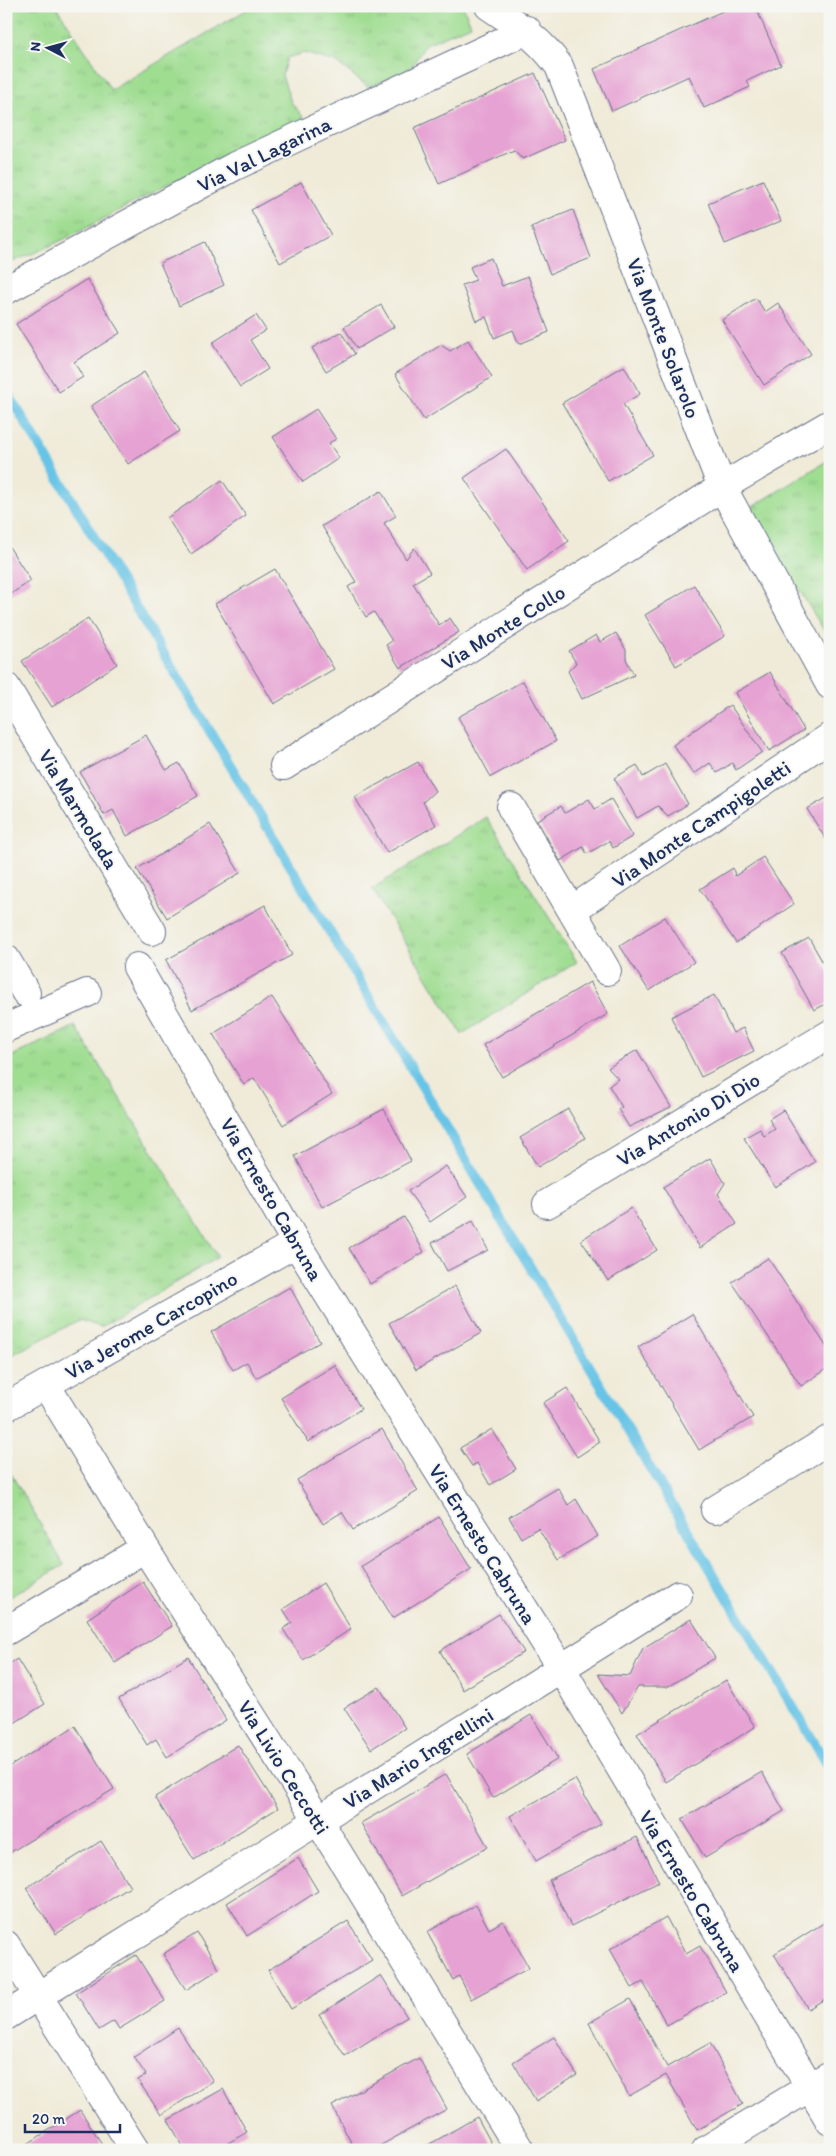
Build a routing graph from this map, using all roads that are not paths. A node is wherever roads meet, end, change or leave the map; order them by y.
1 (489, 6) edge
2 (527, 30) junction
3 (6, 290) edge
4 (830, 424) edge
5 (722, 487) junction
6 (830, 685) edge
7 (6, 688) edge
8 (830, 737) edge
9 (284, 766) dead end
10 (512, 807) dead end
11 (572, 910) junction
12 (152, 931) dead end
13 (6, 959) edge
14 (137, 967) dead end
15 (607, 971) dead end
16 (26, 993) dead end
17 (87, 993) dead end
18 (6, 1028) edge
19 (830, 1034) edge
20 (547, 1204) dead end
21 (296, 1243) junction
22 (46, 1385) junction
23 (6, 1407) edge
24 (830, 1439) edge
25 (715, 1510) dead end
26 (145, 1548) junction
27 (678, 1595) dead end
28 (6, 1631) edge
29 (561, 1668) junction
30 (318, 1820) junction
31 (6, 1945) edge
32 (39, 1996) junction
33 (6, 2016) edge
34 (819, 2082) edge
35 (830, 2121) edge
36 (135, 2150) edge
37 (520, 2150) edge
38 (706, 2150) edge

1 - 2 street, Via Monte Solarolo
2 - 3 street, Via Val Lagarina
2 - 5 street, Via Monte Solarolo
4 - 5 street, Via Monte Collo
5 - 6 street, Via Monte Solarolo
5 - 9 street, Via Monte Collo
7 - 12 street, Via Marmolada
8 - 11 street, Via Monte Campigoletti
10 - 11 street
11 - 15 street
13 - 16 street
14 - 21 street, Via Ernesto Cabruna
17 - 18 street
19 - 20 street, Via Antonio Di Dio
21 - 22 street, Via Jerome Carcopino
21 - 29 street, Via Ernesto Cabruna
22 - 23 street, Via Jerome Carcopino
22 - 26 street, Via Livio Ceccotti
24 - 25 street
26 - 28 street
26 - 30 street, Via Livio Ceccotti
27 - 29 street, Via Mario Ingrellini
29 - 30 street, Via Mario Ingrellini
29 - 34 street, Via Ernesto Cabruna
30 - 32 street, Via Mario Ingrellini
30 - 37 street, Via Livio Ceccotti
31 - 32 street
32 - 33 street, Via Mario Ingrellini
32 - 36 street
34 - 35 street, Via Ernesto Cabruna
34 - 38 street

